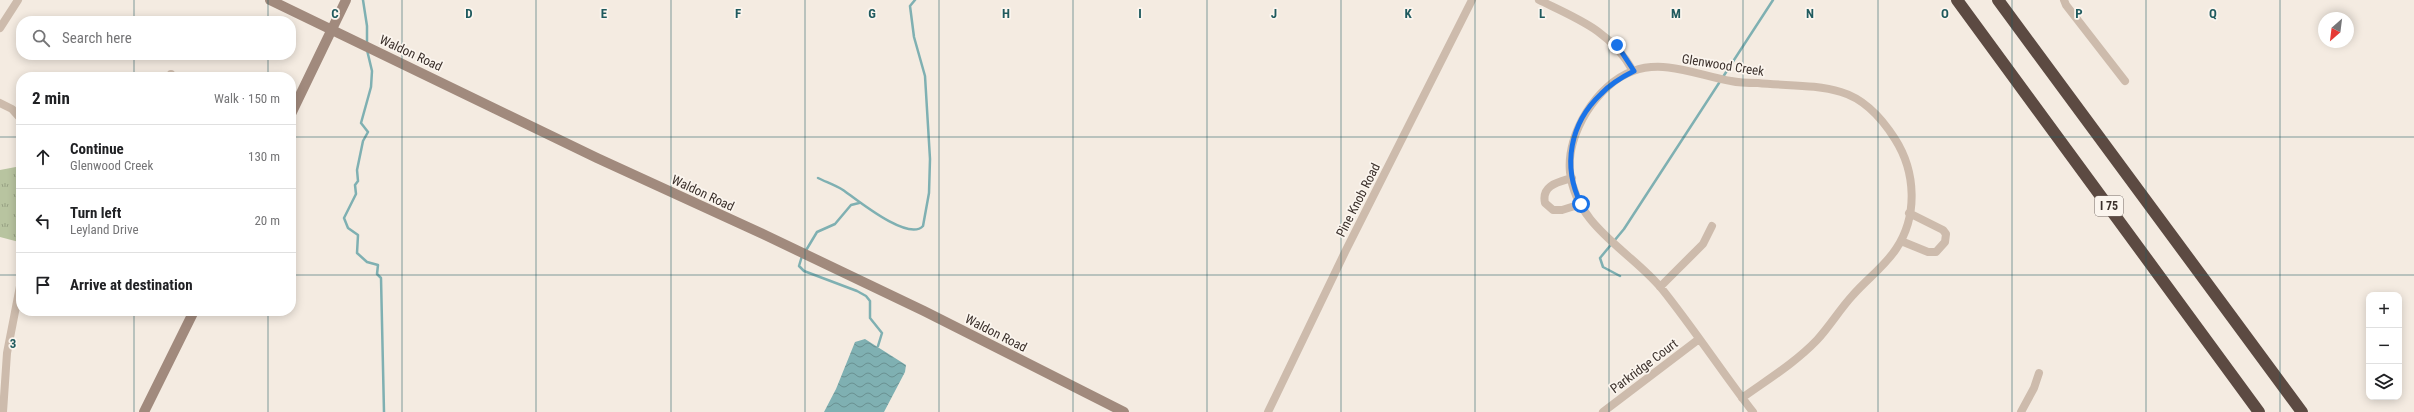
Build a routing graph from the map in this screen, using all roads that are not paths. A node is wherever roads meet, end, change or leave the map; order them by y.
1 (18, 0) edge
2 (270, 0) edge
3 (346, 0) edge
4 (1472, 0) edge
5 (1539, 0) edge
6 (1957, 0) edge
7 (1998, 0) edge
8 (2064, 0) edge
9 (0, 28) edge
10 (332, 30) junction
11 (1634, 71) junction
12 (2125, 81) dead end
13 (0, 103) edge
14 (296, 104) edge
15 (16, 113) edge
16 (1572, 178) junction
17 (1581, 204) junction
18 (1909, 213) junction
19 (1712, 226) dead end
20 (1900, 241) junction
21 (1660, 287) junction
22 (16, 307) edge
23 (192, 316) edge
24 (1699, 339) junction
25 (2039, 373) dead end
26 (1742, 398) junction
27 (3, 412) edge
28 (144, 412) edge
29 (1124, 412) edge
30 (1268, 412) edge
31 (1603, 412) edge
32 (1753, 412) edge
33 (2022, 412) edge
34 (2259, 412) edge
35 (2302, 412) edge

1 - 9 street
2 - 10 street, Waldon Road
3 - 10 street
4 - 30 street, Pine Knob Road
5 - 11 street
6 - 34 highway, I 75
7 - 35 highway, I 75
8 - 12 street
10 - 14 street
10 - 29 street, Waldon Road
11 - 16 street, Glenwood Creek
11 - 18 street, Glenwood Creek
13 - 15 street
16 - 17 street, Glenwood Creek
16 - 17 street
17 - 21 street, Glenwood Creek
18 - 20 street, Glenwood Creek
18 - 20 street
19 - 21 street
20 - 26 street, Glenwood Creek
21 - 24 street, Glenwood Creek
22 - 27 street
23 - 28 street
24 - 26 street, Glenwood Creek
24 - 31 street, Parkridge Court
25 - 33 street
26 - 32 street, Glenwood Creek

